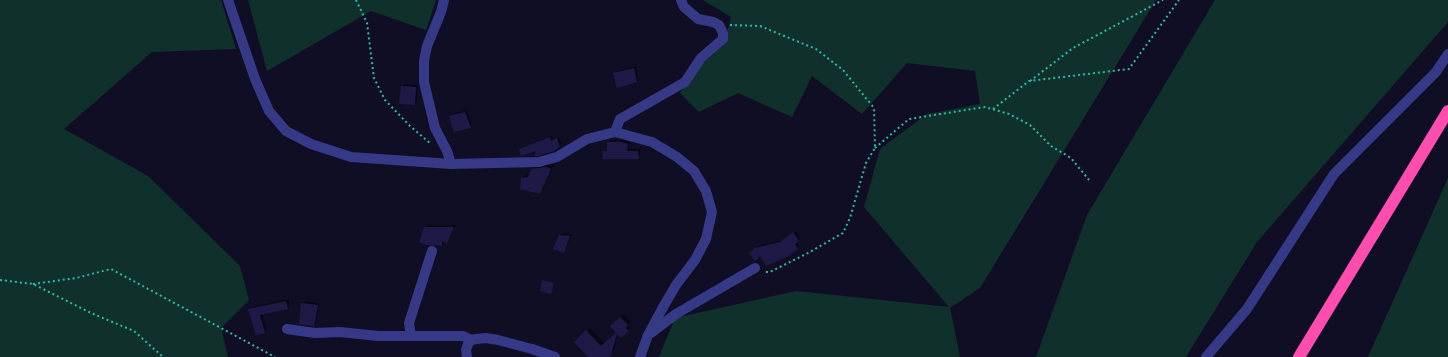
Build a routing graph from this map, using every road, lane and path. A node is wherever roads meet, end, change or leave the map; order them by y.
1 (228, 0) edge
2 (356, 0) edge
3 (444, 0) edge
4 (681, 0) edge
5 (1163, 0) edge
6 (1179, 0) edge
7 (719, 25) junction
8 (1448, 54) edge
9 (1029, 81) junction
10 (993, 109) junction
11 (1448, 111) edge
12 (616, 132) junction
13 (875, 148) junction
14 (447, 151) junction
15 (451, 164) junction
16 (1089, 180) dead end
17 (432, 251) dead end
18 (759, 271) joint
19 (0, 280) edge
20 (33, 284) junction
21 (287, 329) dead end
22 (648, 335) junction
23 (410, 336) junction
24 (471, 340) junction
25 (163, 357) edge
26 (276, 357) edge
27 (467, 357) edge
28 (555, 357) edge
29 (640, 357) edge
30 (1206, 357) edge
31 (1299, 357) edge

1 - 15 street
2 - 14 path
3 - 14 street
4 - 7 street
5 - 9 path
6 - 9 path
7 - 12 street
7 - 13 path
8 - 30 street
9 - 10 path
10 - 13 path
10 - 16 path
11 - 31 highway
12 - 15 street
12 - 22 street
13 - 18 path
14 - 15 street
17 - 23 street
18 - 22 street
19 - 20 path
20 - 25 path
20 - 26 path
21 - 23 street
22 - 29 street
23 - 24 street
24 - 27 street
24 - 28 street

